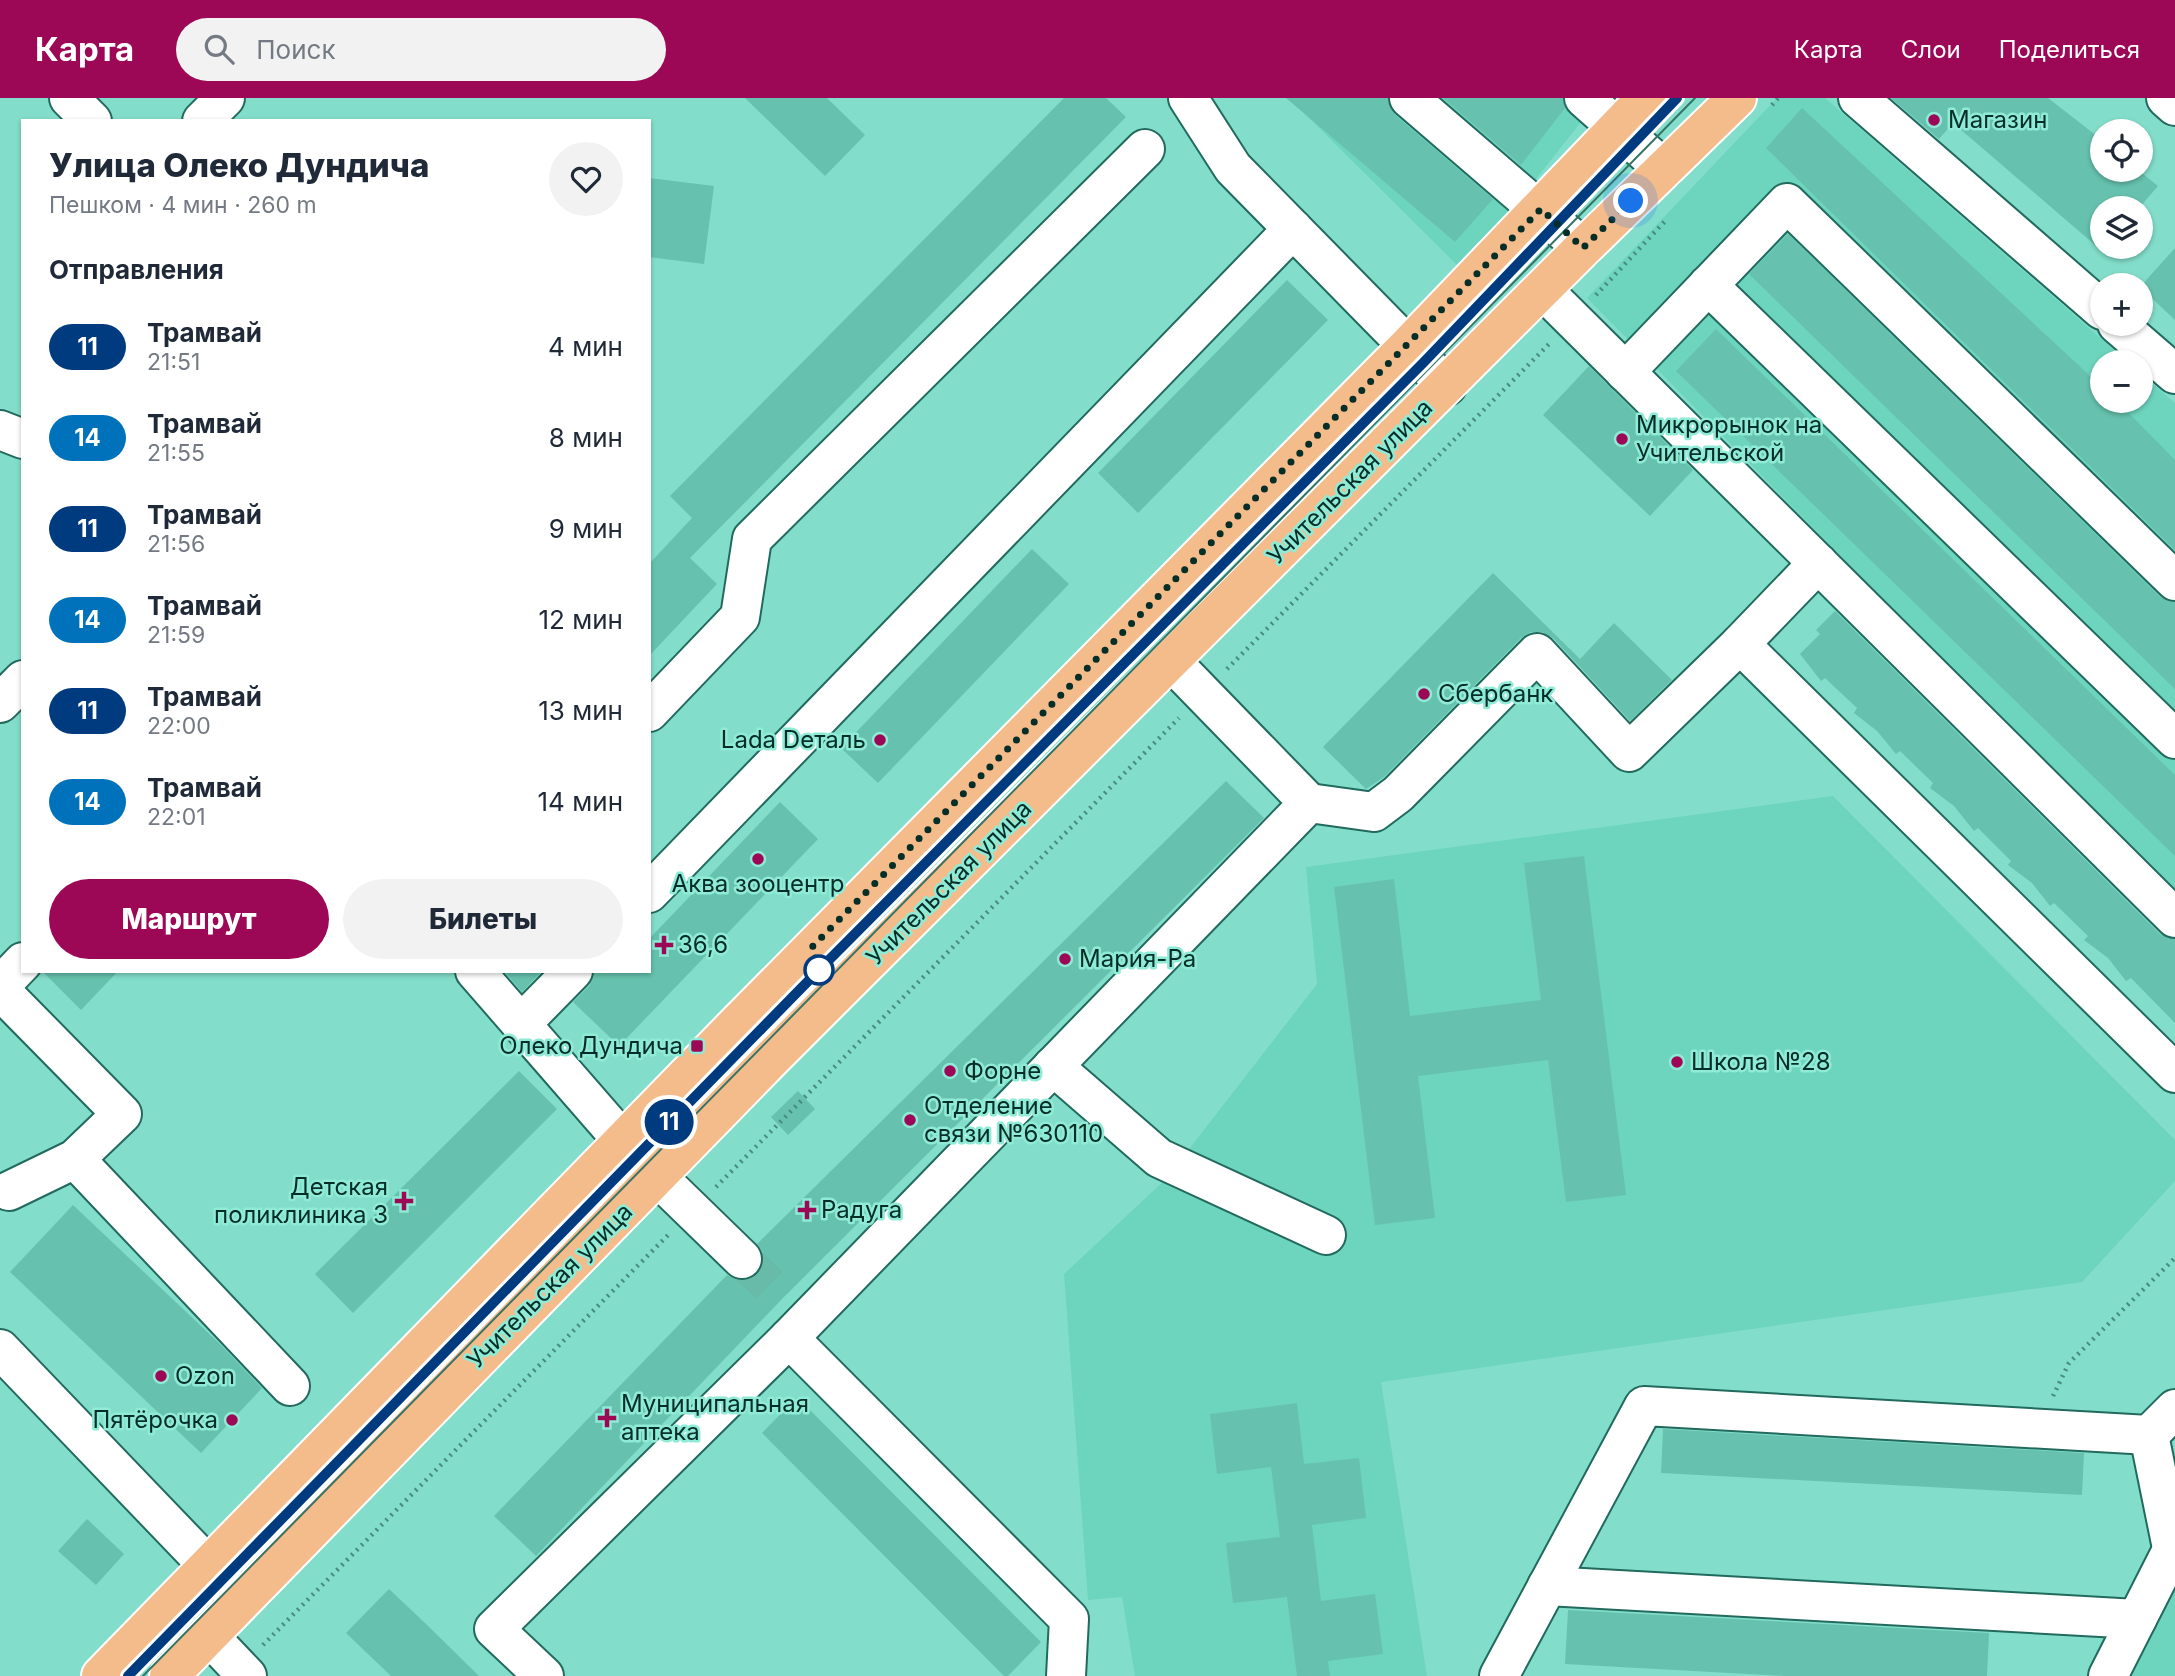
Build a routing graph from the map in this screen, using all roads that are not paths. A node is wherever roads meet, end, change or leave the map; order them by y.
1 (69, 98) edge
2 (225, 98) edge
3 (1188, 98) edge
4 (1409, 98) edge
5 (1584, 98) edge
6 (1646, 98) edge
7 (1858, 98) edge
8 (2166, 98) edge
9 (1753, 103) edge
10 (2175, 106) edge
11 (90, 119) edge
12 (204, 119) edge
13 (1617, 128) junction
14 (1145, 149) dead end
15 (1664, 169) junction
16 (1541, 209) junction
17 (1293, 229) junction
18 (1583, 248) junction
19 (1708, 285) junction
20 (1542, 289) junction
21 (2090, 300) edge
22 (2131, 336) edge
23 (1408, 346) junction
24 (1625, 372) junction
25 (2175, 374) edge
26 (1447, 386) junction
27 (0, 430) edge
28 (21, 438) edge
29 (1818, 564) junction
30 (2175, 581) edge
31 (1740, 644) junction
32 (1171, 661) junction
33 (21, 682) edge
34 (0, 703) edge
35 (651, 710) edge
36 (2175, 739) edge
37 (1310, 803) junction
38 (651, 890) edge
39 (2175, 918) edge
40 (21, 964) edge
41 (477, 973) edge
42 (571, 973) edge
43 (0, 988) edge
44 (521, 1024) junction
45 (1053, 1066) junction
46 (2175, 1073) edge
47 (624, 1142) junction
48 (75, 1159) junction
49 (657, 1178) junction
50 (3, 1191) edge
51 (1326, 1235) dead end
52 (742, 1259) tunnel mouth
53 (793, 1319) junction
54 (0, 1349) edge
55 (290, 1386) dead end
56 (2162, 1422) edge
57 (2174, 1546) edge
58 (208, 1567) junction
59 (1547, 1586) junction
60 (241, 1600) junction
61 (2137, 1619) junction
62 (209, 1636) junction
63 (243, 1672) edge
64 (101, 1676) edge
65 (169, 1676) edge
66 (544, 1676) edge
67 (1066, 1676) edge
68 (1499, 1676) edge
69 (2108, 1676) edge

1 - 11 street
2 - 12 street
3 - 17 street
4 - 16 street
5 - 13 street
6 - 13 main road, Учительская улица
7 - 21 street
8 - 10 street
9 - 15 main road, Учительская улица
13 - 15 street
13 - 16 main road, Учительская улица
14 - 35 street
15 - 18 main road, Учительская улица
16 - 18 street
16 - 23 main road, Учительская улица
17 - 23 street
17 - 38 street
18 - 20 main road, Учительская улица
19 - 24 street
19 - 30 street
19 - 36 street
20 - 24 street
20 - 26 main road, Учительская улица
22 - 25 street
23 - 26 street
23 - 47 main road, Учительская улица
24 - 29 street
26 - 32 main road, Учительская улица
27 - 28 street
29 - 31 street
29 - 39 street
31 - 37 street
31 - 46 street
32 - 37 street
32 - 49 main road, Учительская улица
33 - 34 street
37 - 45 street
40 - 43 street
41 - 44 street
42 - 44 street
43 - 48 street
44 - 47 street
45 - 51 street
45 - 53 street
47 - 49 street
47 - 58 main road, Учительская улица
48 - 50 street
48 - 55 street
49 - 52 street
49 - 60 main road, Учительская улица
53 - 66 street
53 - 67 street
54 - 58 street
56 - 57 street
56 - 59 street
57 - 61 street
58 - 60 street
58 - 64 main road, Учительская улица
59 - 61 street
59 - 68 street
60 - 62 main road, Учительская улица
61 - 69 street
62 - 63 street
62 - 65 main road, Учительская улица

